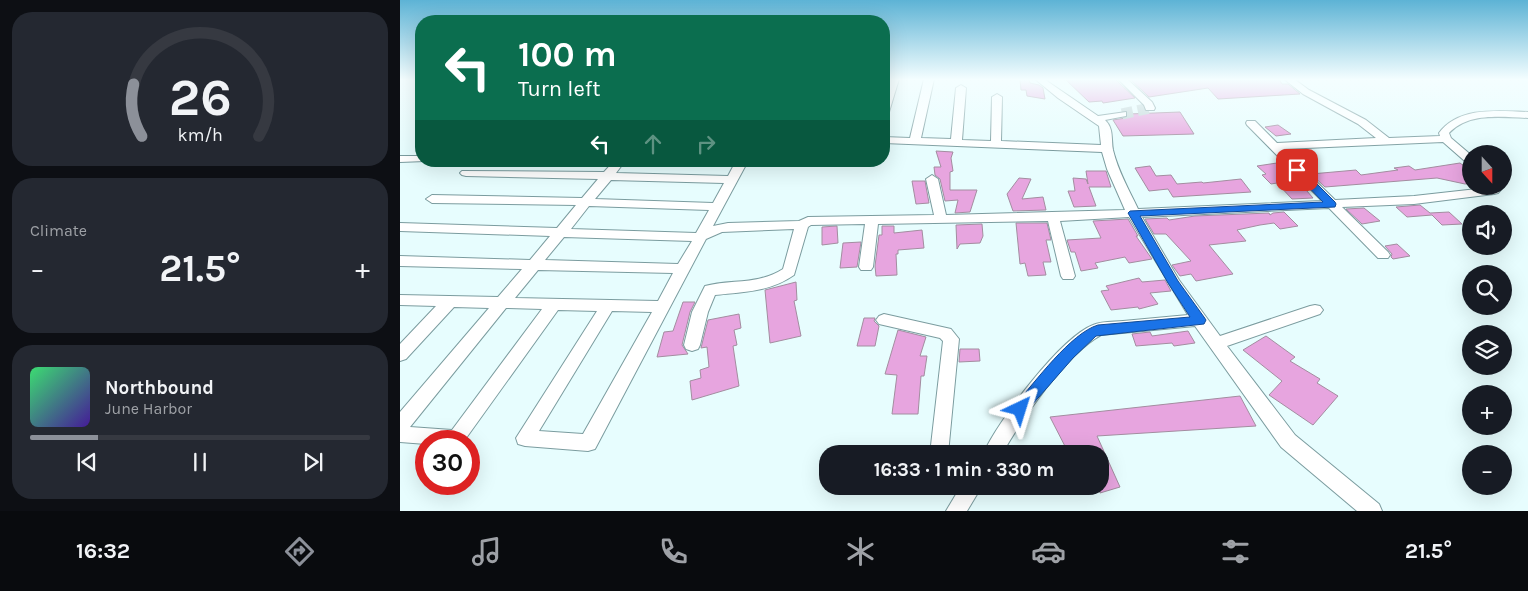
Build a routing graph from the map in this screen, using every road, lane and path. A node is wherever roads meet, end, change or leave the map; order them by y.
1 (924, 103) edge
2 (960, 103) edge
3 (997, 103) edge
4 (1072, 103) edge
5 (1148, 103) edge
6 (1326, 103) edge
7 (1150, 108) dead end
8 (1122, 114) tunnel mouth
9 (1528, 115) edge
10 (1097, 119) junction
11 (1251, 123) dead end
12 (1446, 139) junction
13 (890, 140) edge
14 (915, 141) junction
15 (1386, 141) junction
16 (956, 143) junction
17 (996, 144) junction
18 (1275, 146) junction
19 (1107, 149) junction
20 (1462, 153) edge
21 (400, 159) edge
22 (415, 159) edge
23 (615, 167) edge
24 (739, 167) edge
25 (466, 174) dead end
26 (608, 176) junction
27 (932, 179) dead end
28 (732, 180) junction
29 (1462, 194) edge
30 (432, 199) dead end
31 (586, 202) junction
32 (1331, 204) junction
33 (717, 207) junction
34 (1133, 213) junction
35 (1053, 218) junction
36 (872, 220) junction
37 (941, 220) junction
38 (802, 225) junction
39 (400, 227) edge
40 (562, 231) junction
41 (700, 237) junction
42 (1383, 255) dead end
43 (400, 261) edge
44 (535, 264) junction
45 (866, 267) dead end
46 (683, 269) junction
47 (1068, 276) dead end
48 (400, 300) edge
49 (451, 300) junction
50 (503, 302) junction
51 (555, 303) junction
52 (608, 306) junction
53 (662, 307) junction
54 (1315, 310) dead end
55 (884, 320) dead end
56 (1199, 320) junction
57 (1216, 344) junction
58 (692, 345) dead end
59 (400, 356) edge
60 (400, 425) edge
61 (400, 434) edge
62 (940, 445) edge
63 (998, 445) edge
64 (966, 495) edge
65 (956, 511) edge
66 (1372, 511) edge

1 - 14 street
2 - 16 street
3 - 17 street
4 - 10 street
5 - 7 street
6 - 15 street
8 - 10 street
9 - 12 street
10 - 19 street
11 - 18 street
12 - 15 street
12 - 20 street
13 - 14 street
14 - 16 street
15 - 18 street
16 - 17 street
17 - 19 street
18 - 32 street
19 - 34 street
21 - 22 street
23 - 26 street
24 - 28 street
25 - 26 street
26 - 28 street
26 - 31 street
27 - 37 street
28 - 33 street
29 - 32 street
30 - 31 street
31 - 33 street
31 - 40 street
32 - 34 street
32 - 42 street
33 - 41 street
34 - 35 street
34 - 56 street
35 - 37 street
35 - 47 street
36 - 37 street
36 - 38 street
36 - 45 street
38 - 41 street
38 - 58 street
39 - 40 street
40 - 41 street
40 - 44 street
41 - 46 street
43 - 44 street
44 - 46 street
44 - 50 street
46 - 53 street
48 - 49 street
49 - 50 street
49 - 59 street
50 - 51 street
50 - 60 street
51 - 52 street
51 - 61 street
52 - 53 street
52 - 53 street
54 - 57 street
55 - 62 street
56 - 57 street
56 - 63 street
57 - 66 street
64 - 65 street

